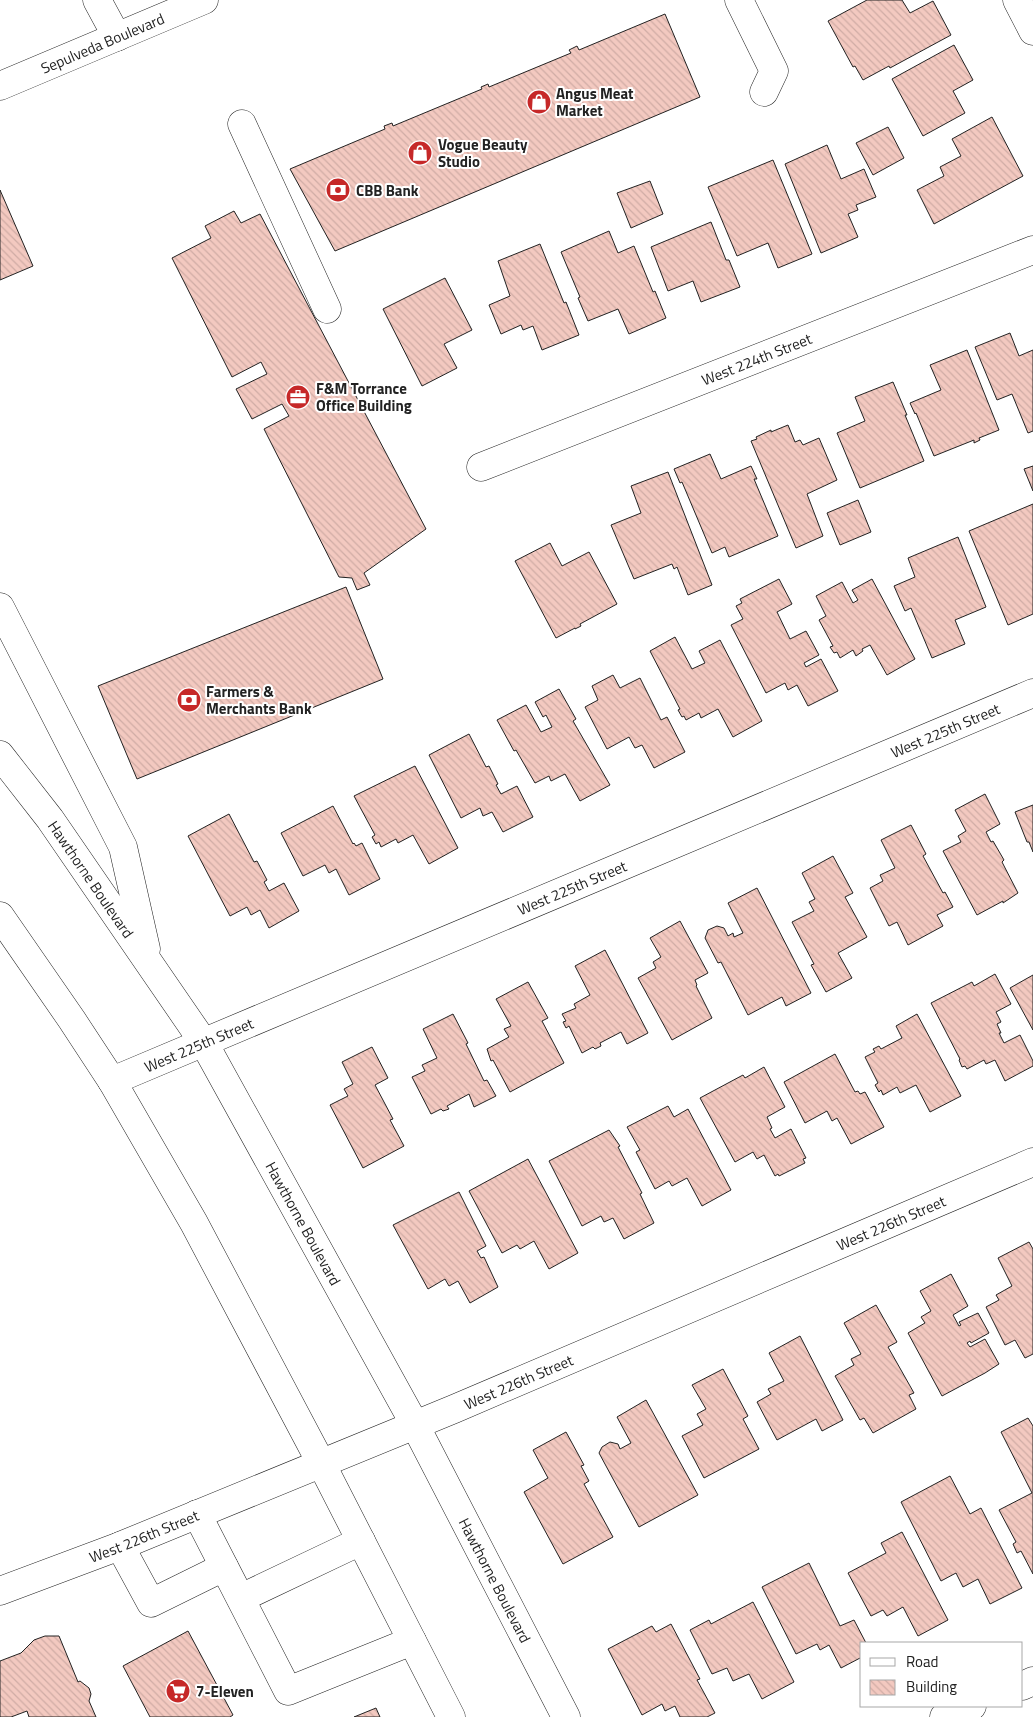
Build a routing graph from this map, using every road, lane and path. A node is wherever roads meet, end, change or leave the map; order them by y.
1 (97, 0) edge
2 (204, 0) edge
3 (739, 0) edge
4 (1017, 0) edge
5 (1033, 31) edge
6 (117, 37) junction
7 (0, 86) edge
8 (764, 92) dead end
9 (242, 124) dead end
10 (1033, 250) edge
11 (327, 308) dead end
12 (481, 467) dead end
13 (0, 607) edge
14 (1033, 694) edge
15 (0, 754) edge
16 (0, 916) edge
17 (150, 965) junction
18 (204, 1043) junction
19 (112, 1081) junction
20 (1033, 1162) edge
21 (414, 1425) junction
22 (321, 1463) junction
23 (197, 1514) junction
24 (361, 1541) junction
25 (120, 1546) junction
26 (224, 1567) junction
27 (0, 1591) edge
28 (240, 1598) junction
29 (412, 1641) junction
30 (969, 1707) edge
31 (451, 1717) edge
32 (566, 1717) edge
33 (944, 1717) edge

1 - 6 street
2 - 6 street, Sepulveda Boulevard
3 - 8 street
4 - 5 street
6 - 7 street, Sepulveda Boulevard
9 - 11 street
10 - 12 street, West 224th Street
13 - 17 street
14 - 18 street, West 225th Street
15 - 17 street, Hawthorne Boulevard
16 - 19 street
17 - 18 street, Hawthorne Boulevard
18 - 19 street, West 225th Street
18 - 21 street, Hawthorne Boulevard
19 - 22 street
20 - 21 street, West 226th Street
21 - 22 street, West 226th Street
21 - 32 street, Hawthorne Boulevard
22 - 23 street, West 226th Street
22 - 24 street
23 - 25 street, West 226th Street
23 - 26 street
24 - 28 street
24 - 29 street
25 - 26 street
25 - 27 street, West 226th Street
26 - 28 street
28 - 29 street
29 - 31 street
30 - 33 street

